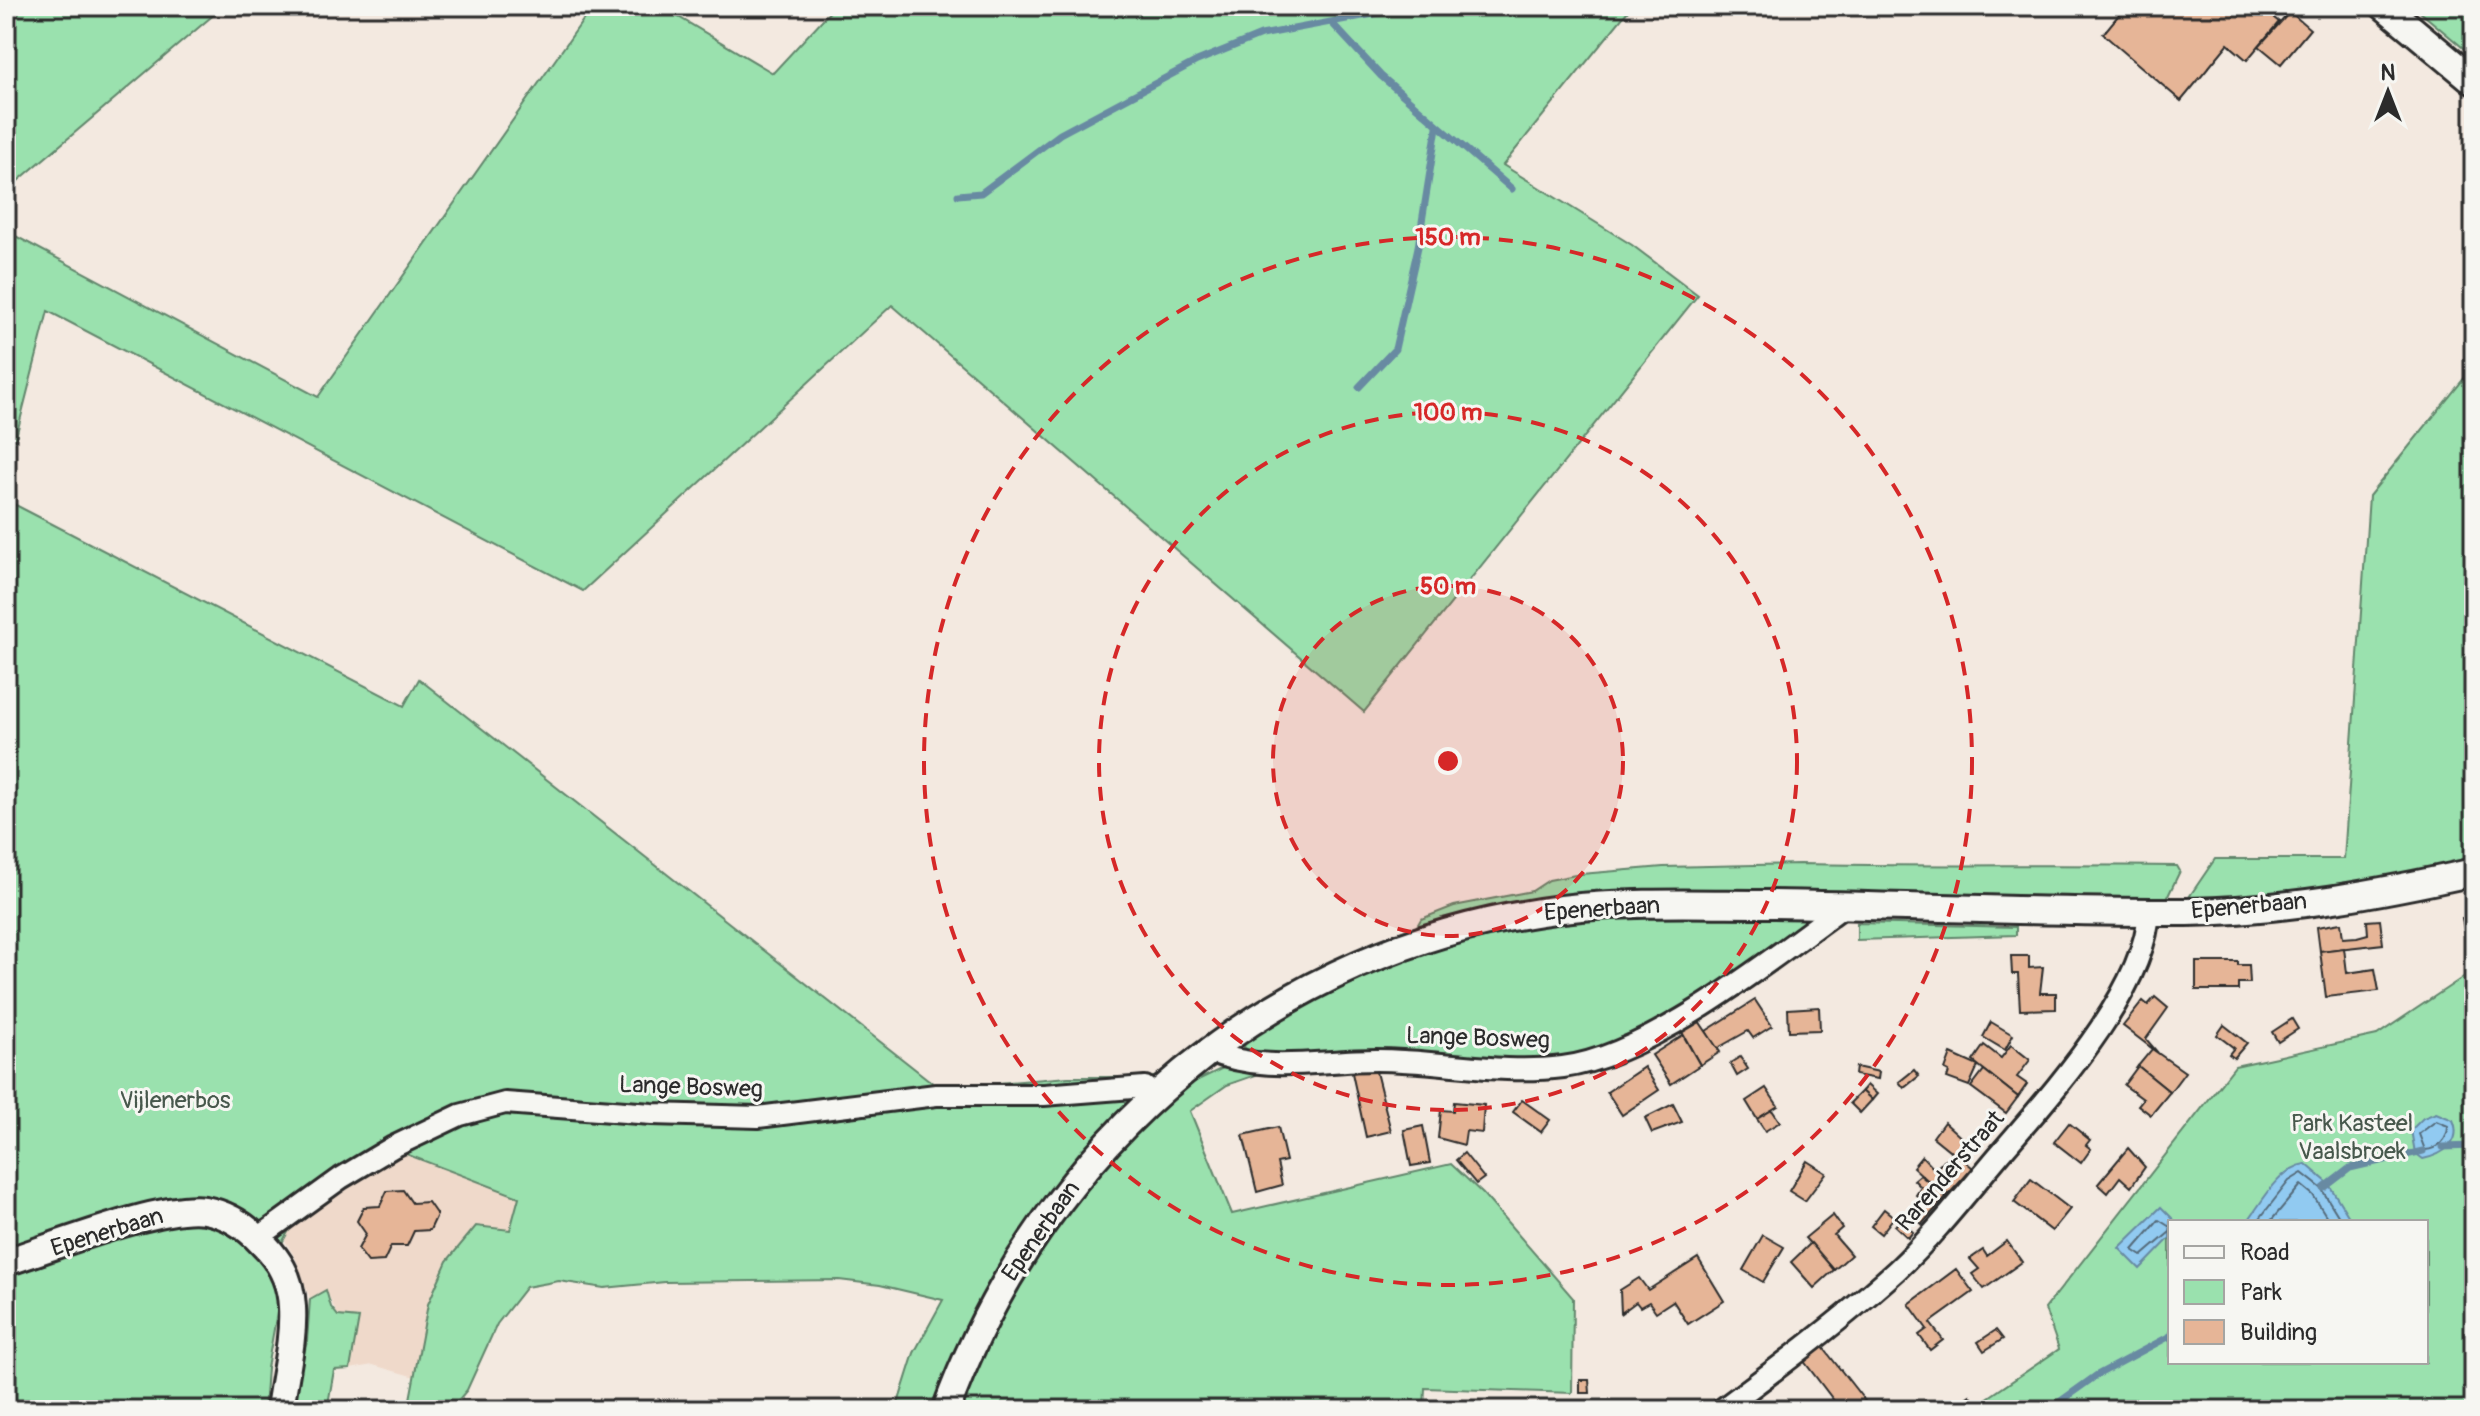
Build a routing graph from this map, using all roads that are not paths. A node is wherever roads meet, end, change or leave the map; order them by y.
1 (2384, 6) edge
2 (2474, 81) edge
3 (2474, 872) edge
4 (1844, 906) junction
5 (2149, 911) junction
6 (1209, 1051) junction
7 (1154, 1096) junction
8 (258, 1238) junction
9 (6, 1262) edge
10 (280, 1410) edge
11 (946, 1410) edge
12 (1721, 1410) edge

1 - 2 street
3 - 5 street, Epenerbaan
4 - 5 street, Epenerbaan
4 - 6 street, Epenerbaan
4 - 6 street, Lange Bosweg
5 - 12 street, Rarenderstraat
6 - 7 street, Epenerbaan
7 - 8 street, Lange Bosweg
7 - 11 street, Epenerbaan
8 - 9 street, Epenerbaan
8 - 10 street, Epenerbaan

